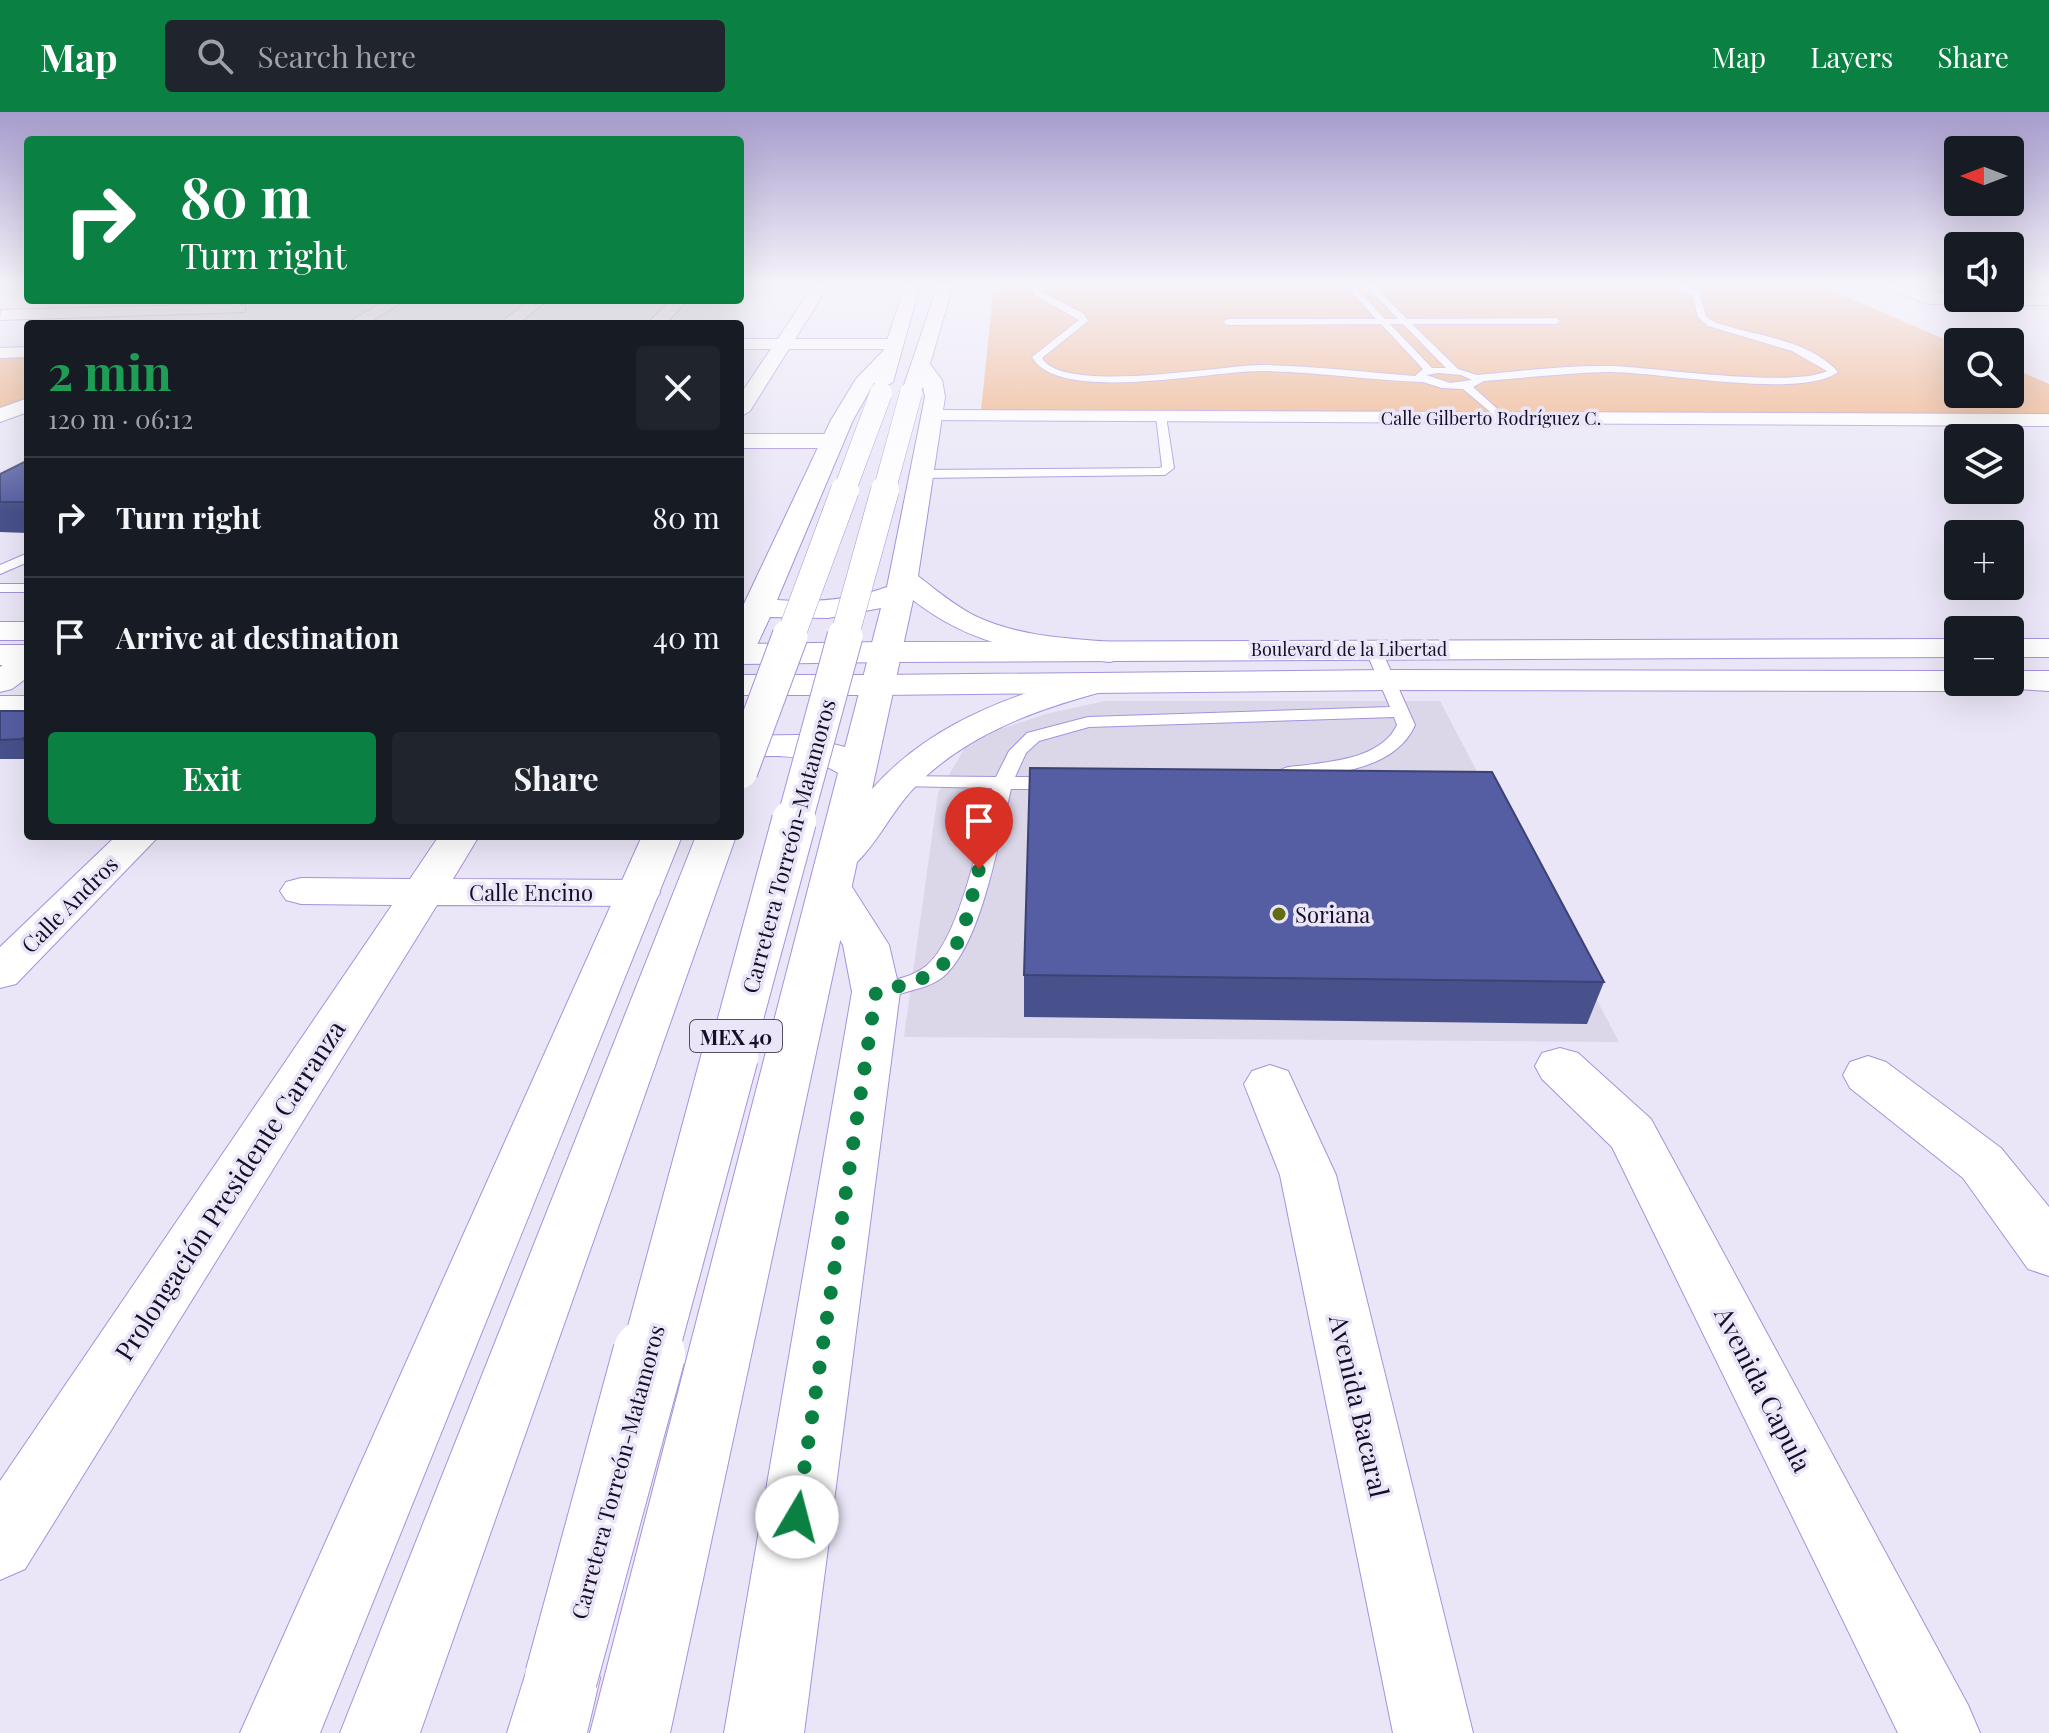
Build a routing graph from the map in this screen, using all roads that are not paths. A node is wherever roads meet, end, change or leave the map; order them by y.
1 (771, 361) edge
2 (844, 361) edge
3 (906, 361) edge
4 (912, 361) edge
5 (1039, 361) edge
6 (1414, 361) edge
7 (1445, 361) edge
8 (1819, 361) edge
9 (1455, 371) junction
10 (1426, 375) junction
11 (905, 377) junction
12 (1478, 378) junction
13 (1447, 385) junction
14 (1466, 386) junction
15 (744, 404) edge
16 (24, 406) edge
17 (1468, 409) junction
18 (0, 416) edge
19 (1161, 416) junction
20 (1500, 417) junction
21 (2049, 420) edge
22 (744, 441) edge
23 (832, 441) junction
24 (921, 474) junction
25 (24, 559) edge
26 (0, 570) edge
27 (902, 585) junction
28 (0, 588) edge
29 (24, 588) edge
30 (750, 618) edge
31 (0, 631) edge
32 (24, 631) edge
33 (744, 638) edge
34 (1944, 648) edge
35 (2024, 648) edge
36 (2049, 648) edge
37 (1373, 649) junction
38 (744, 652) edge
39 (0, 655) edge
40 (24, 655) edge
41 (24, 665) edge
42 (1103, 668) junction
43 (882, 669) junction
44 (1387, 680) junction
45 (1944, 681) edge
46 (2024, 681) edge
47 (2049, 681) edge
48 (0, 682) edge
49 (744, 685) edge
50 (0, 706) edge
51 (24, 706) edge
52 (1402, 712) junction
53 (744, 747) edge
54 (744, 761) edge
55 (1270, 774) edge
56 (879, 775) junction
57 (1082, 782) edge
58 (1003, 783) junction
59 (135, 840) edge
60 (456, 840) edge
61 (660, 840) edge
62 (715, 840) edge
63 (833, 875) junction
64 (301, 891) dead end
65 (423, 892) junction
66 (639, 893) junction
67 (1, 970) edge
68 (876, 992) junction
69 (1560, 1066) dead end
70 (1868, 1075) dead end
71 (1270, 1084) dead end
72 (2049, 1251) edge
73 (0, 1544) edge
74 (554, 1706) edge
75 (280, 1733) edge
76 (380, 1733) edge
77 (630, 1733) edge
78 (764, 1733) edge
79 (1433, 1733) edge
80 (1940, 1733) edge

1 - 15 main road
2 - 11 main road, Calle Gilberto Rodríguez C.
3 - 11 main road, MEX 40
4 - 11 main road, Carretera Torreón-Matamoros / MEX 40
5 - 10 lane
6 - 10 lane
7 - 9 lane
8 - 12 lane
9 - 10 lane
9 - 12 lane
10 - 13 lane
11 - 19 main road, Calle Gilberto Rodríguez C.
11 - 23 main road
11 - 24 main road
11 - 54 main road, MEX 40, bridge
11 - 74 main road, Carretera Torreón-Matamoros / MEX 40, bridge
12 - 14 lane
13 - 14 lane
13 - 17 lane
14 - 20 lane
16 - 18 main road
17 - 19 main road, Calle Gilberto Rodríguez C.
17 - 20 main road, Calle Gilberto Rodríguez C.
19 - 24 lane
20 - 21 main road, Calle Gilberto Rodríguez C.
22 - 23 main road
23 - 30 main road
24 - 27 main road
25 - 26 lane
27 - 30 main road
27 - 42 main road
27 - 43 main road
28 - 29 lane
30 - 33 main road
31 - 32 main road
34 - 37 main road, Boulevard de la Libertad
35 - 36 main road
37 - 42 main road, Boulevard de la Libertad
37 - 44 lane
38 - 43 main road, Boulevard de la Libertad
39 - 40 main road
41 - 48 main road
42 - 43 main road, Boulevard de la Libertad
42 - 44 main road, Boulevard de la Libertad
42 - 56 main road
43 - 49 main road, Boulevard de la Libertad
43 - 56 main road
44 - 45 main road, Boulevard de la Libertad
44 - 52 lane
46 - 47 main road
50 - 51 main road
52 - 55 lane
52 - 58 lane
53 - 56 main road
56 - 58 lane
56 - 63 main road
57 - 58 lane
58 - 68 lane
59 - 67 main road, Calle Andros
60 - 65 main road, Prolongación Presidente Carranza
61 - 66 main road
62 - 76 main road
63 - 68 main road
63 - 77 main road
64 - 65 main road, Calle Encino
65 - 66 main road, Calle Encino
65 - 73 main road, Prolongación Presidente Carranza
66 - 75 main road
68 - 78 main road
69 - 80 main road, Avenida Capula
70 - 72 main road
71 - 79 main road, Avenida Bacaral

